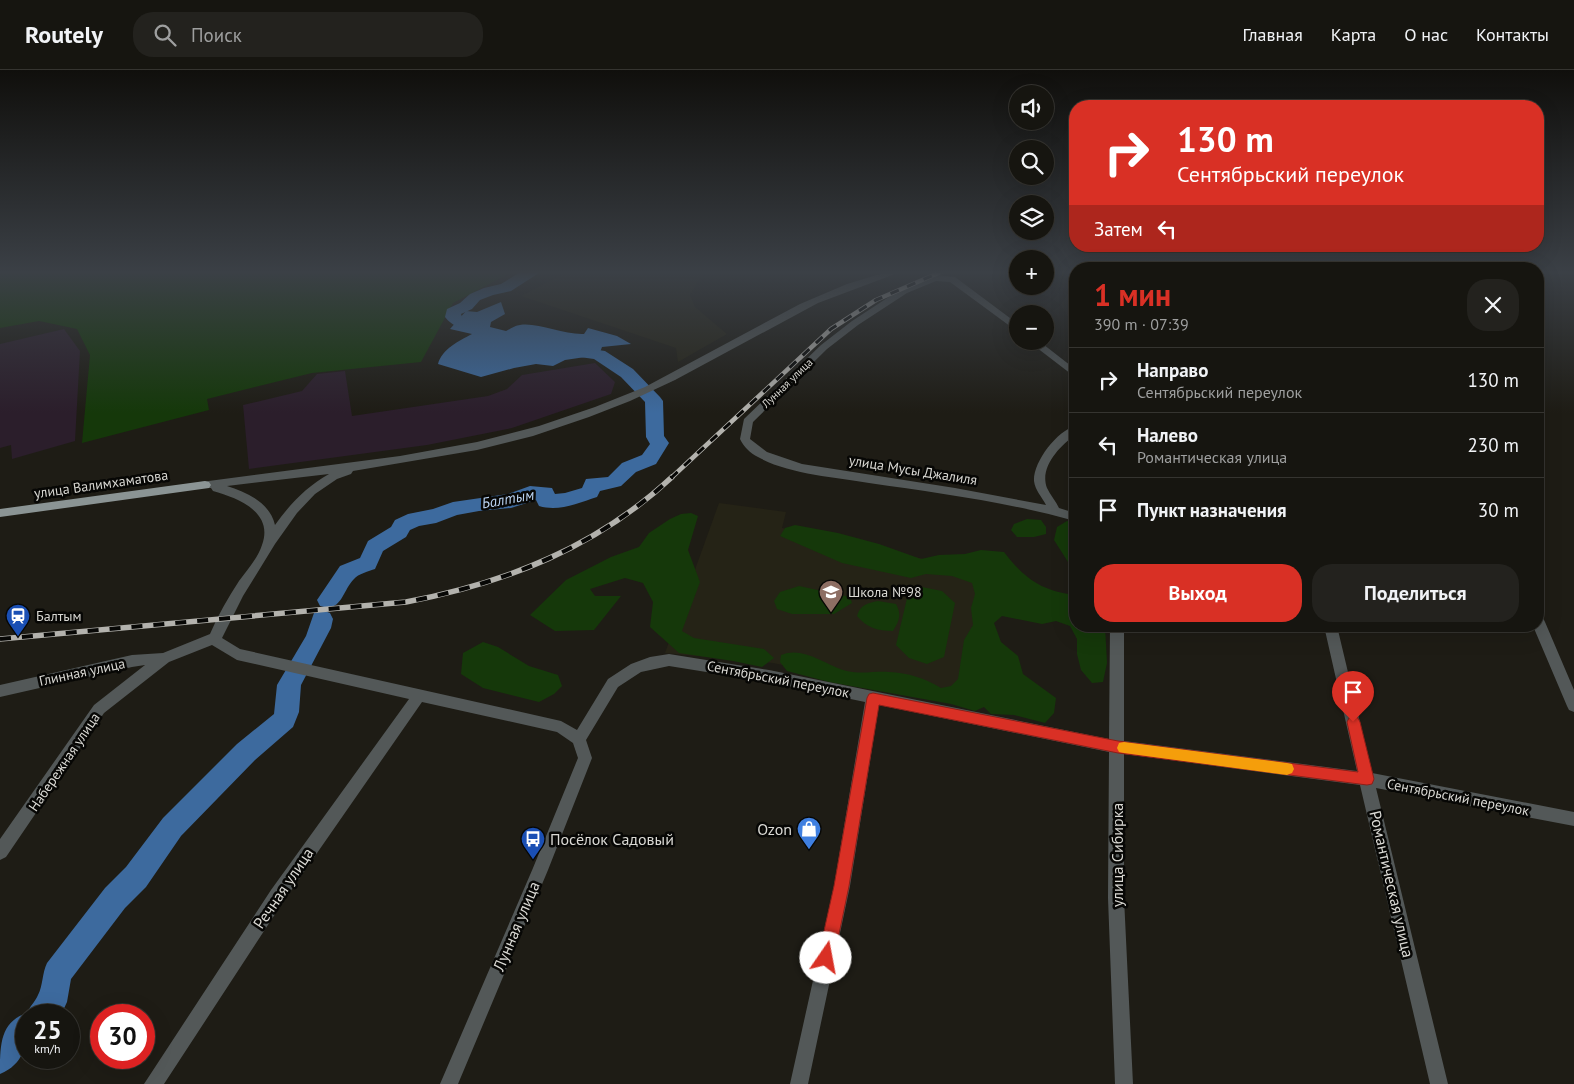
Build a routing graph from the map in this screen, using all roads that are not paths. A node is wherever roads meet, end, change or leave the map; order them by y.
1 (781, 318) edge
2 (861, 318) edge
3 (1044, 350) edge
4 (1069, 369) edge
5 (1069, 435) edge
6 (748, 445) joint
7 (366, 465) junction
8 (205, 486) junction
9 (1054, 511) junction
10 (0, 513) edge
11 (1069, 515) edge
12 (269, 543) junction
13 (1117, 632) edge
14 (1331, 632) edge
15 (1542, 632) edge
16 (215, 638) junction
17 (164, 658) junction
18 (0, 691) edge
19 (419, 695) junction
20 (873, 698) junction
21 (1574, 706) edge
22 (579, 739) junction
23 (1118, 747) junction
24 (1367, 779) junction
25 (1574, 819) edge
26 (0, 852) edge
27 (153, 1084) edge
28 (449, 1084) edge
29 (799, 1084) edge
30 (1124, 1084) edge
31 (1439, 1084) edge

1 - 7 street
2 - 6 street, Лунная улица
3 - 4 street
5 - 9 street
6 - 9 street, улица Мусы Джалиля
7 - 8 street
7 - 12 street
8 - 10 main road, улица Валимхаматова
8 - 12 street
9 - 11 street, улица Мусы Джалиля
12 - 16 street
13 - 23 street, улица Сибирка
14 - 24 street, Романтическая улица
15 - 21 street
16 - 17 street, Набережная улица
16 - 19 street
17 - 18 street, Глинная улица
17 - 26 street, Набережная улица
19 - 22 street
19 - 27 street, Речная улица
20 - 22 street, Сентябрьский переулок
20 - 23 street, Сентябрьский переулок
20 - 29 street
22 - 28 street, Лунная улица
23 - 24 street, Сентябрьский переулок
23 - 30 street, улица Сибирка
24 - 25 street, Сентябрьский переулок
24 - 31 street, Романтическая улица

